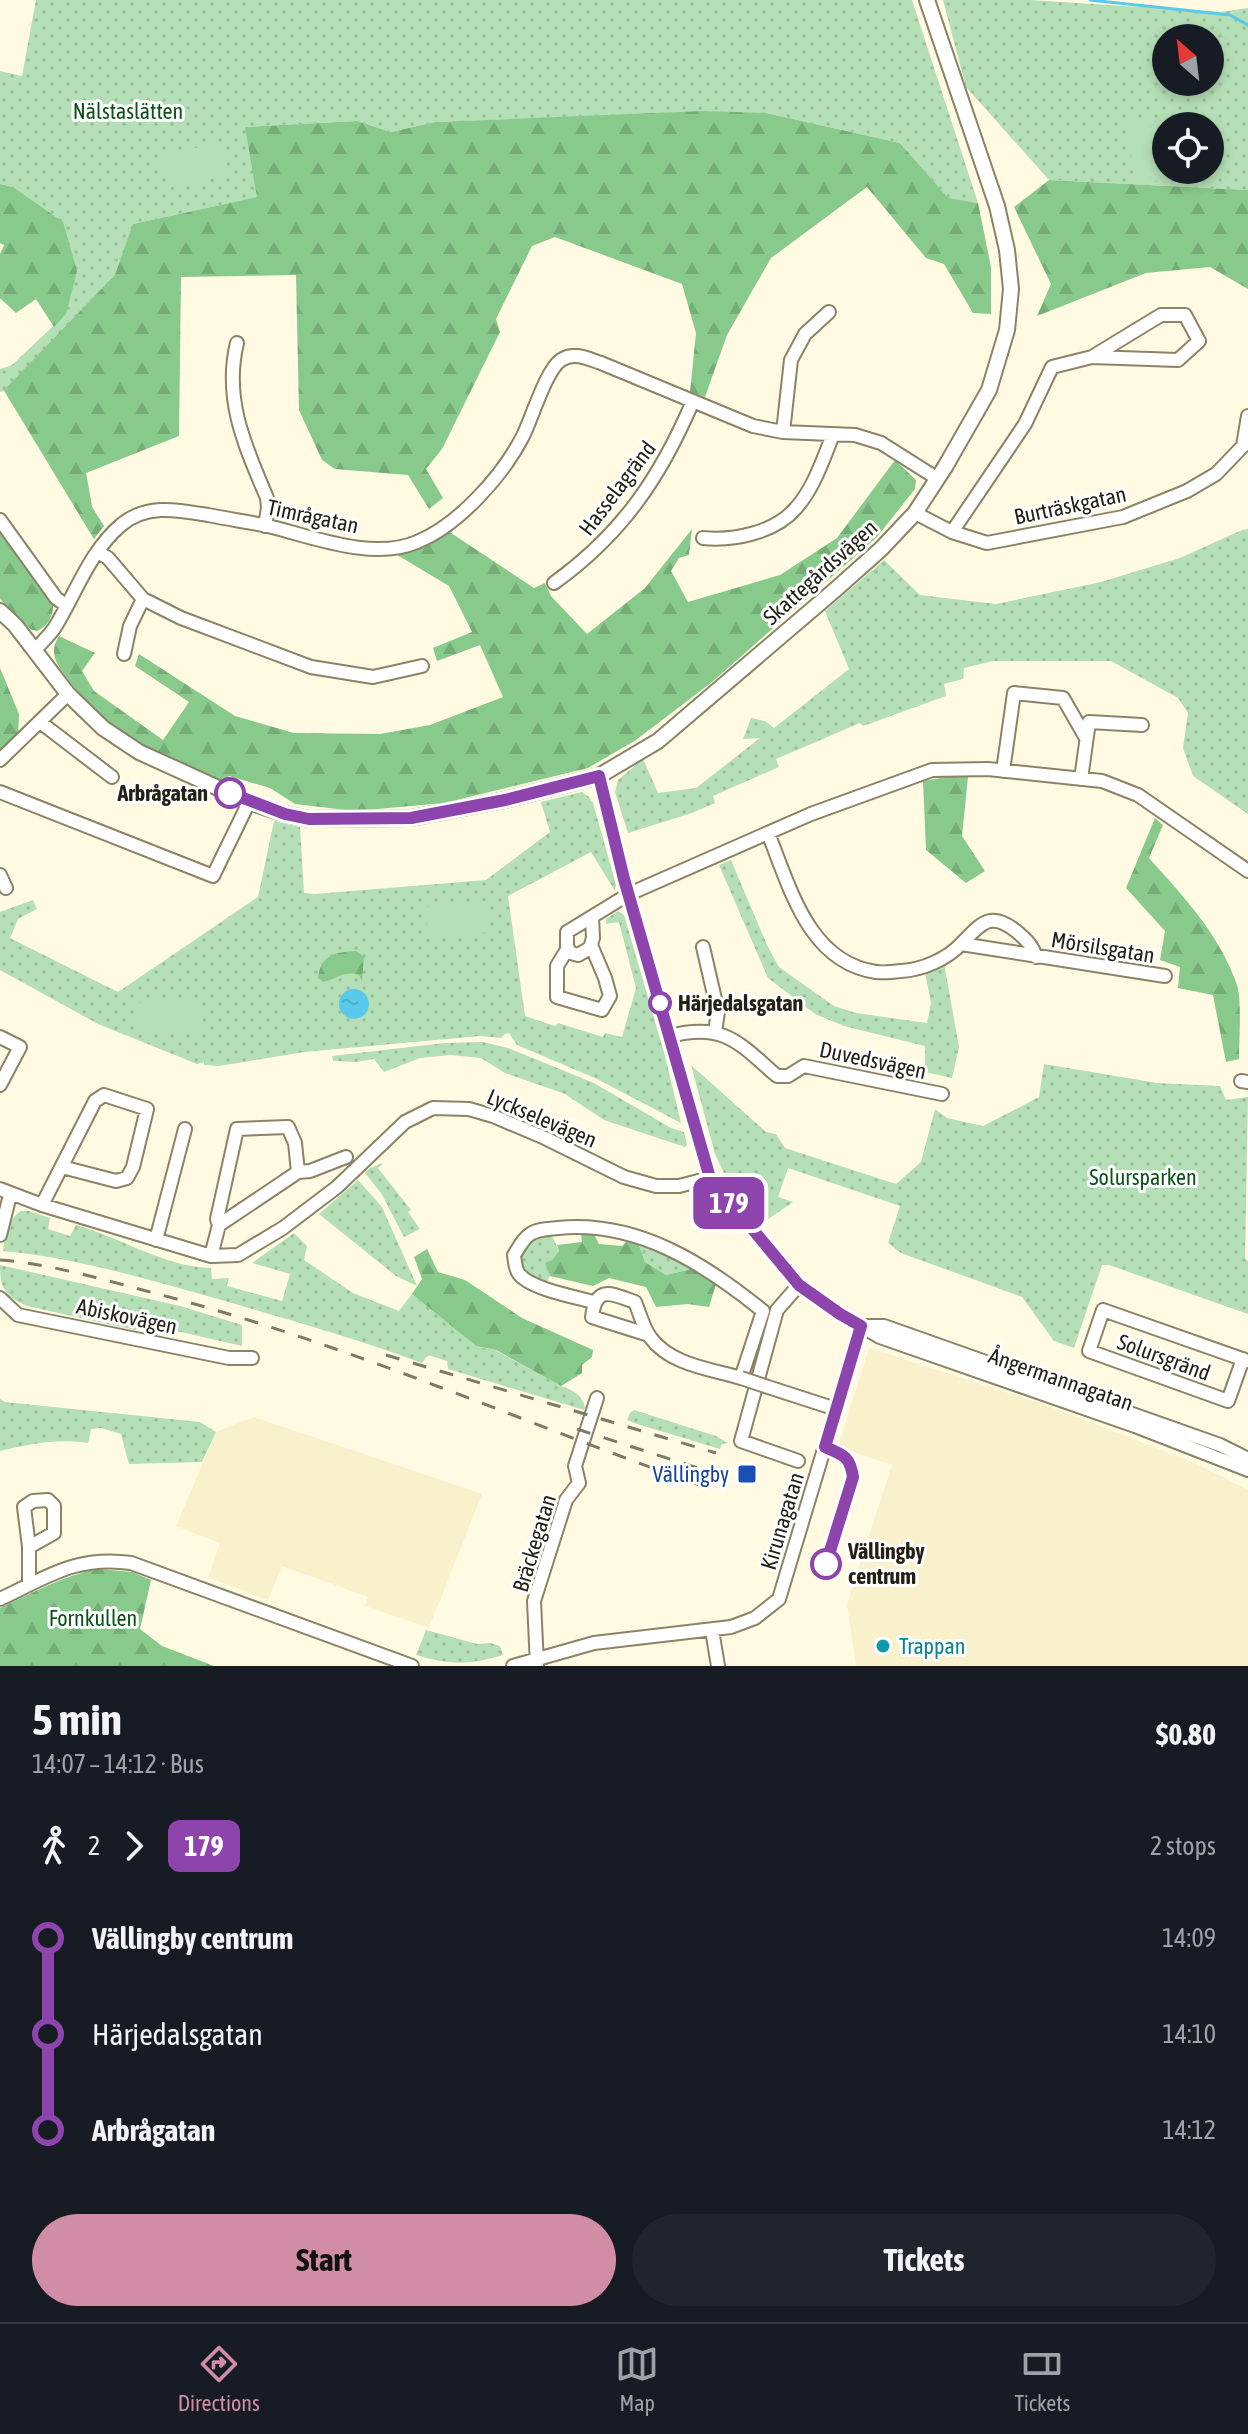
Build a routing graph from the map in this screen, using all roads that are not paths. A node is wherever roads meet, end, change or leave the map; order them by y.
1 (927, 0) edge
2 (829, 312) dead end
3 (237, 343) dead end
4 (1092, 357) junction
5 (693, 401) junction
6 (1248, 416) edge
7 (783, 432) junction
8 (833, 435) junction
9 (938, 479) junction
10 (915, 513) junction
11 (0, 520) edge
12 (265, 526) junction
13 (952, 532) junction
14 (703, 538) dead end
15 (98, 552) junction
16 (554, 583) dead end
17 (143, 599) junction
18 (67, 606) junction
19 (0, 611) edge
20 (35, 650) junction
21 (124, 654) dead end
22 (422, 666) dead end
23 (68, 694) junction
24 (40, 722) junction
25 (1142, 725) dead end
26 (1086, 738) junction
27 (0, 760) edge
28 (1003, 771) junction
29 (599, 776) junction
30 (112, 777) dead end
31 (1081, 779) junction
32 (0, 792) edge
33 (249, 802) junction
34 (768, 833) junction
35 (1248, 871) edge
36 (0, 875) edge
37 (6, 888) dead end
38 (629, 894) junction
39 (592, 917) junction
40 (961, 944) junction
41 (591, 945) junction
42 (703, 947) dead end
43 (568, 948) junction
44 (1036, 957) junction
45 (1165, 976) dead end
46 (715, 1032) junction
47 (670, 1036) junction
48 (0, 1037) edge
49 (0, 1085) edge
50 (942, 1094) dead end
51 (185, 1129) dead end
52 (346, 1157) dead end
53 (62, 1167) junction
54 (298, 1172) junction
55 (710, 1178) junction
56 (5, 1192) edge
57 (42, 1205) junction
58 (219, 1225) junction
59 (0, 1235) edge
60 (156, 1240) junction
61 (211, 1256) junction
62 (799, 1285) junction
63 (0, 1298) edge
64 (594, 1302) junction
65 (861, 1326) junction
66 (649, 1335) junction
67 (252, 1358) dead end
68 (1245, 1360) edge
69 (741, 1378) junction
70 (597, 1398) dead end
71 (836, 1409) junction
72 (1248, 1459) edge
73 (798, 1461) dead end
74 (1248, 1470) edge
75 (29, 1547) dead end
76 (29, 1585) junction
77 (0, 1599) edge
78 (712, 1630) junction
79 (537, 1663) edge
80 (412, 1666) edge
81 (513, 1666) edge
82 (718, 1666) edge

1 - 9 street, Skattegårdsvägen
2 - 7 street
3 - 12 street
4 - 4 street
4 - 13 street
5 - 7 street, Timrågatan
5 - 12 street, Timrågatan
5 - 16 street, Hasselagränd
6 - 13 street, Burträskgatan
7 - 8 street, Timrågatan
8 - 9 street, Timrågatan
8 - 14 street
9 - 10 street, Skattegårdsvägen
10 - 13 street, Burträskgatan
10 - 29 street, Skattegårdsvägen
11 - 18 street
12 - 15 street, Timrågatan
15 - 17 street
15 - 18 street, Timrågatan
17 - 21 street
17 - 22 street
18 - 20 street, Timrågatan
19 - 20 street, Skattegårdsvägen
20 - 23 street, Skattegårdsvägen
23 - 24 street
23 - 33 street, Skattegårdsvägen
24 - 27 street
24 - 30 street
25 - 26 street
26 - 28 street
26 - 31 street
28 - 31 street
28 - 34 street
29 - 33 street, Skattegårdsvägen
29 - 38 street, Ångermannagatan
31 - 35 street
32 - 33 street
34 - 38 street
34 - 40 street, Mörsilsgatan
36 - 37 street
38 - 39 street
38 - 47 street, Ångermannagatan
39 - 41 street
39 - 43 street
40 - 44 street, Mörsilsgatan
40 - 44 street, Mörsilsgatan
41 - 43 street
41 - 43 street
42 - 46 street
44 - 45 street, Mörsilsgatan
46 - 47 street
46 - 50 street, Duvedsvägen
47 - 55 street, Ångermannagatan
48 - 49 street
51 - 60 street
52 - 54 street
53 - 53 street
53 - 57 street
54 - 58 street
54 - 58 street
55 - 61 street, Lyckselevägen
55 - 62 street, Ångermannagatan
56 - 57 street, Lyckselevägen
56 - 59 street
57 - 60 street, Lyckselevägen
58 - 61 street
60 - 61 street, Lyckselevägen
62 - 65 street, Ångermannagatan
62 - 73 street
63 - 67 street, Abiskovägen
64 - 66 street
64 - 66 street
64 - 69 street
65 - 71 street, Kirunagatan
65 - 72 street, Ångermannagatan
65 - 74 street, Ångermannagatan
66 - 69 street
68 - 68 street, Solursgränd
69 - 71 street, bridge
70 - 79 street, Bräckegatan
71 - 78 street, Kirunagatan
75 - 76 street
76 - 77 street
76 - 80 street
78 - 79 street, Kirunagatan
78 - 82 street
79 - 81 street, Kirunagatan

